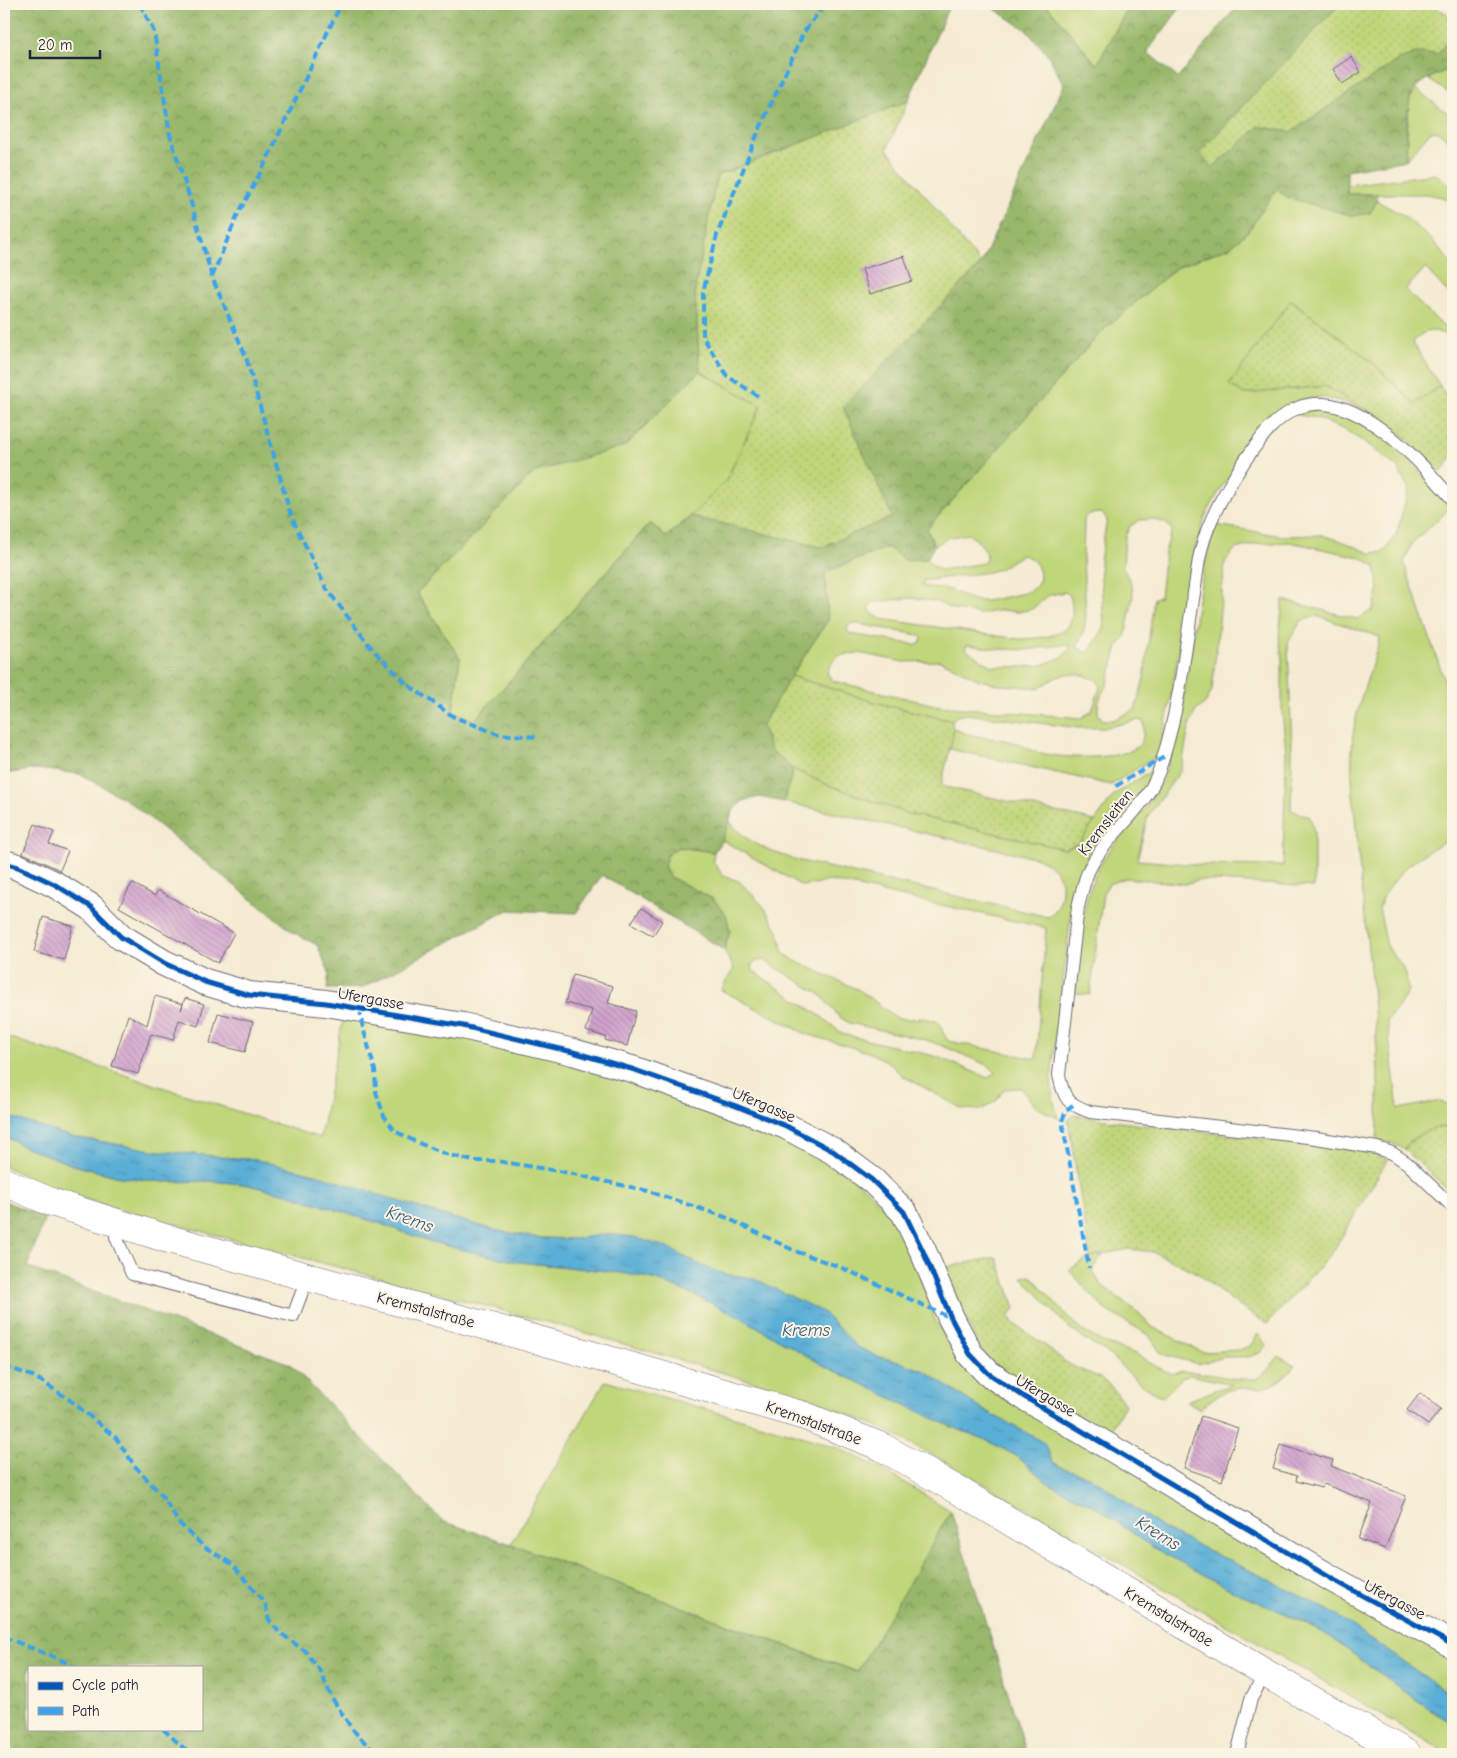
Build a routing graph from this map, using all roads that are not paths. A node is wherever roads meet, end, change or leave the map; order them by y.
1 (1453, 500) edge
2 (4, 863) edge
3 (4, 1182) edge
4 (1453, 1207) edge
5 (116, 1223) junction
6 (308, 1276) junction
7 (1453, 1645) edge
8 (1264, 1673) junction
9 (1237, 1754) edge
10 (1406, 1754) edge

1 - 4 lane, Kremsleiten
2 - 7 street, Ufergasse
3 - 5 main road, Kremstalstraße
5 - 6 main road, Kremstalstraße
5 - 6 lane
6 - 8 main road, Kremstalstraße
8 - 9 lane
8 - 10 main road, Kremstalstraße

